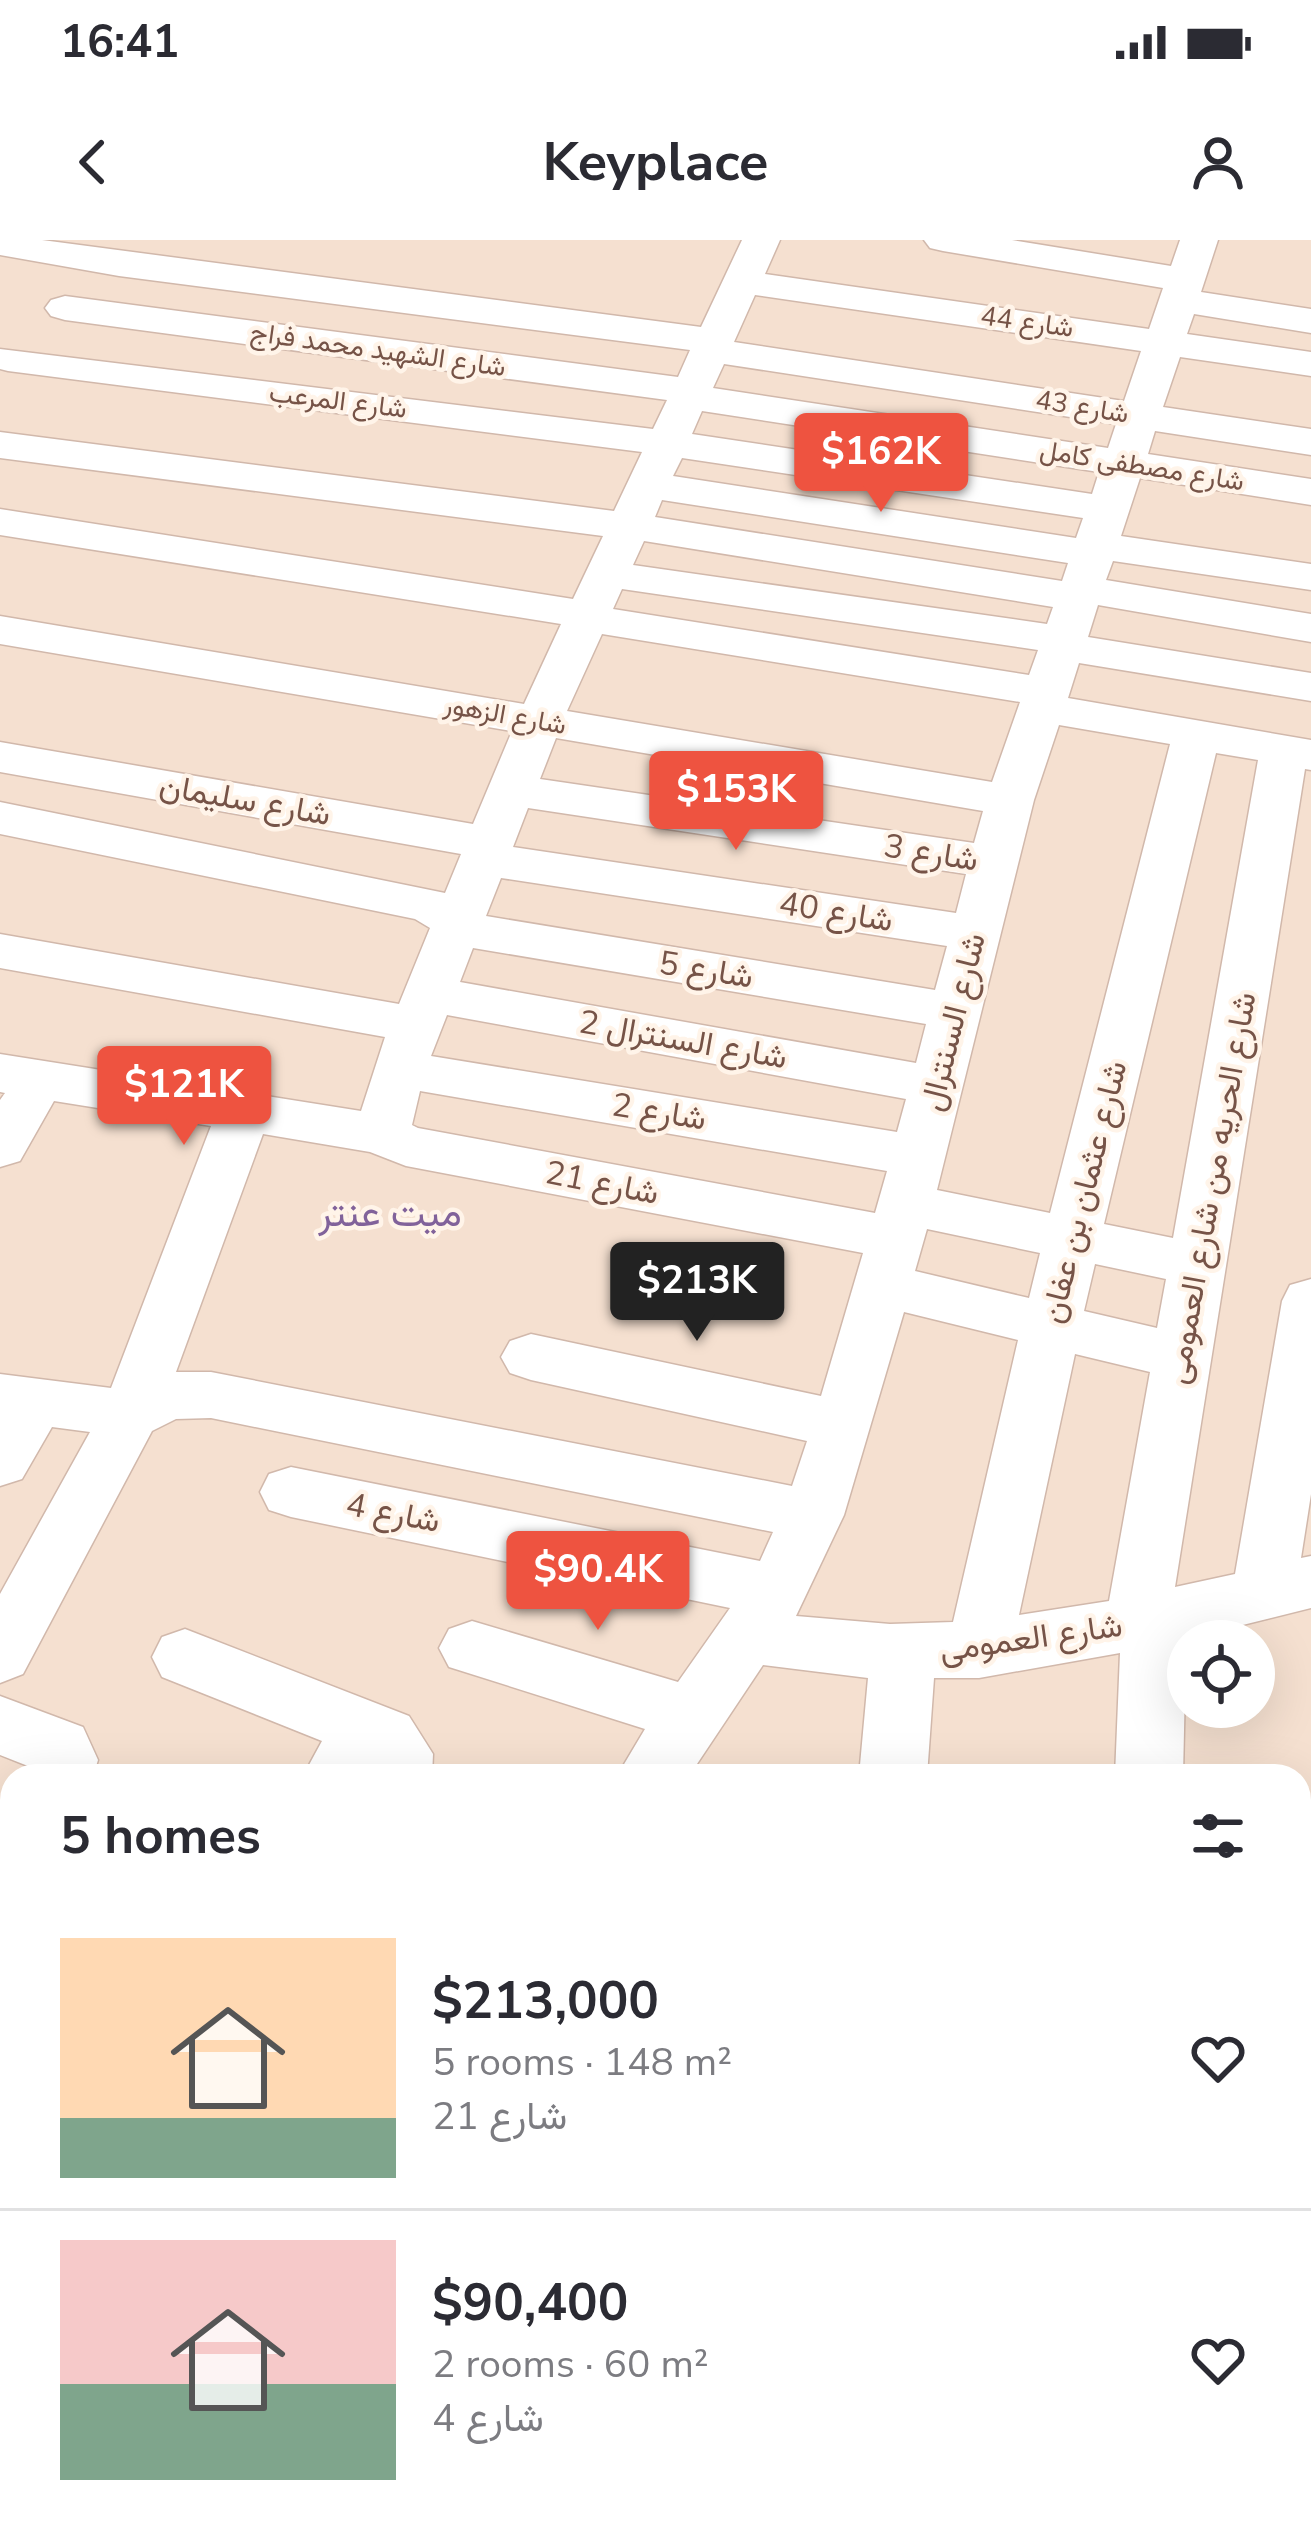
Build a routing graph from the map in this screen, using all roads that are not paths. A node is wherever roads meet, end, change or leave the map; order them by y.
1 (152, 240) edge
2 (761, 240) edge
3 (943, 240) edge
4 (0, 244) edge
5 (119, 265) junction
6 (742, 282) junction
7 (60, 298) junction
8 (1311, 321) edge
9 (4, 363) edge
10 (1311, 364) edge
11 (701, 370) junction
12 (1311, 405) edge
13 (1311, 442) edge
14 (0, 445) edge
15 (1124, 468) edge
16 (648, 485) junction
17 (1311, 492) edge
18 (0, 522) edge
19 (1311, 577) edge
20 (594, 602) junction
21 (1311, 628) edge
22 (0, 630) edge
23 (1311, 687) edge
24 (539, 721) junction
25 (1196, 735) junction
26 (1298, 753) edge
27 (0, 757) edge
28 (512, 790) junction
29 (1010, 800) junction
30 (0, 818) edge
31 (487, 851) junction
32 (994, 862) junction
33 (456, 928) junction
34 (975, 933) junction
35 (0, 951) edge
36 (956, 1011) junction
37 (415, 1029) junction
38 (20, 1076) edge
39 (937, 1086) junction
40 (244, 1112) junction
41 (382, 1134) junction
42 (0, 1147) edge
43 (901, 1221) junction
44 (1072, 1239) junction
45 (1200, 1264) junction
46 (1311, 1301) edge
47 (1052, 1326) junction
48 (531, 1357) dead end
49 (1182, 1357) junction
50 (18, 1400) edge
51 (130, 1414) junction
52 (843, 1425) junction
53 (0, 1462) edge
54 (292, 1492) dead end
55 (813, 1515) junction
56 (1287, 1587) edge
57 (762, 1613) junction
58 (1145, 1622) junction
59 (472, 1648) dead end
60 (979, 1651) junction
61 (902, 1653) junction
62 (0, 1655) edge
63 (185, 1657) dead end
64 (695, 1716) junction
65 (0, 1725) edge
66 (367, 1760) edge
67 (63, 1764) edge
68 (660, 1764) edge
69 (894, 1764) edge
70 (1149, 1764) edge

1 - 5 street
2 - 6 street
3 - 15 street
4 - 5 street
5 - 7 street
5 - 11 street
6 - 11 street
6 - 15 street, شارع 44
7 - 9 street
7 - 11 street, شارع الشهيد محمد فراج
8 - 15 street
9 - 16 street, شارع المرعب
10 - 15 street, شارع 44
11 - 15 street, شارع مصطفى كامل
11 - 16 street
12 - 15 street
13 - 15 street, شارع 43
14 - 16 street
15 - 16 street
15 - 16 street
15 - 17 street, شارع مصطفى كامل
15 - 19 street
15 - 20 street
15 - 21 street
15 - 23 street
15 - 25 street
15 - 29 street, شارع السنترال
16 - 20 street
18 - 20 street
20 - 24 street
22 - 24 street, شارع الزهور
24 - 28 street
24 - 29 street, شارع الزهور
25 - 26 street
25 - 44 street, شارع عثمان بن عفان
26 - 45 street, شارع الحريه من شارع العمومى
27 - 31 street, شارع سليمان
28 - 31 street
28 - 32 street, شارع 3
29 - 32 street, شارع السنترال
30 - 33 street, شارع 5
31 - 33 street
31 - 34 street, شارع 40
32 - 34 street, شارع السنترال
33 - 36 street, شارع 5
33 - 37 street
34 - 36 street, شارع السنترال
35 - 37 street
36 - 39 street, شارع السنترال
37 - 39 street, شارع السنترال 2
37 - 41 street
37 - 43 street, شارع 2
38 - 40 street, شارع 21
38 - 42 street
39 - 43 street, شارع السنترال
40 - 41 street, شارع 21
40 - 51 street
41 - 43 street, شارع 21
43 - 44 street
43 - 47 street
43 - 52 street, شارع السنترال
44 - 45 street
44 - 47 street, شارع عثمان بن عفان
45 - 49 street, شارع الحريه من شارع العمومى
46 - 56 street
47 - 49 street
47 - 60 street, شارع عثمان بن عفان
48 - 52 street
49 - 58 street, شارع الحريه من شارع العمومى
50 - 51 street
50 - 53 street
51 - 55 street
51 - 62 street
52 - 55 street, شارع السنترال
54 - 57 street, شارع 4
55 - 57 street, شارع السنترال
56 - 58 street, شارع العمومى
57 - 61 street, شارع العمومى
57 - 64 street, شارع السنترال
58 - 60 street, شارع العمومى
58 - 70 street, شارع الحريه من شارع العمومى
59 - 64 street
60 - 61 street, شارع العمومى
61 - 69 street
63 - 66 street
64 - 68 street, شارع السنترال
65 - 67 street

